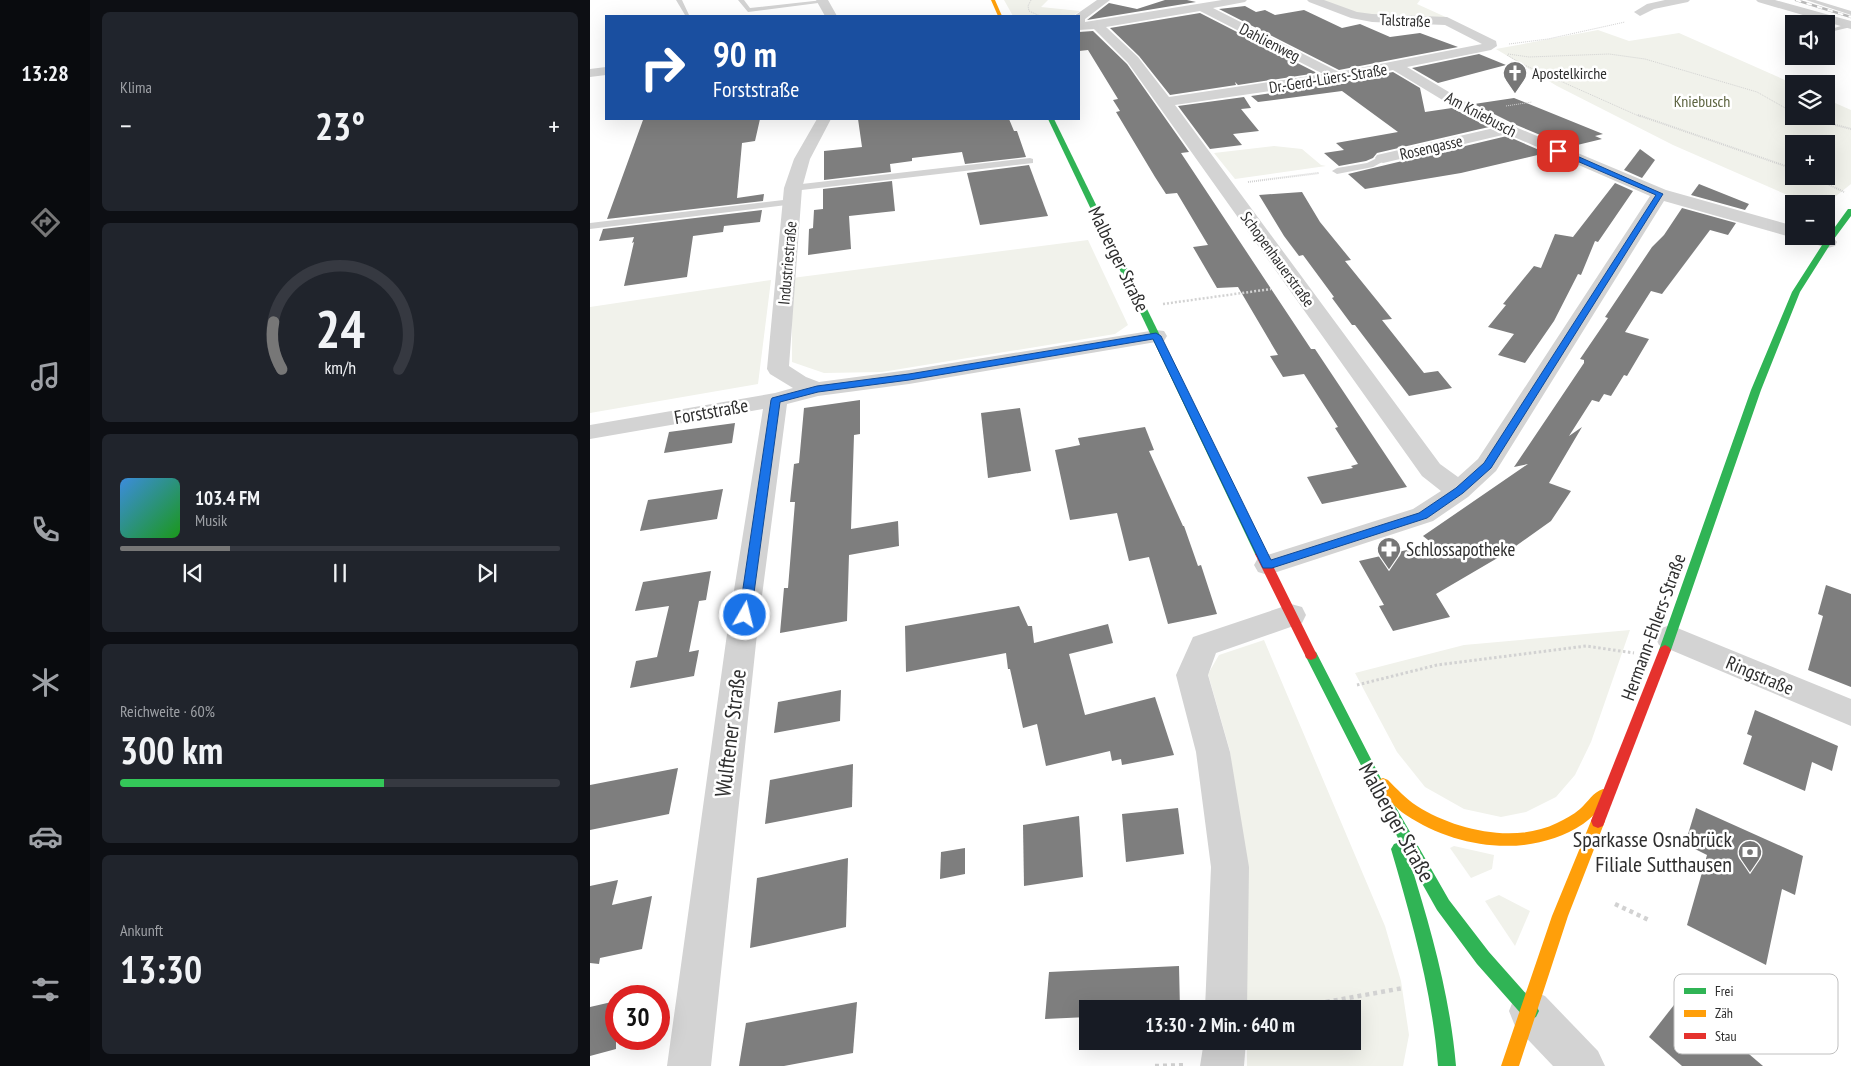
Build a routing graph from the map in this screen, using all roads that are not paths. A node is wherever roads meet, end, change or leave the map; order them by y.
1 (679, 0) edge
2 (741, 0) edge
3 (993, 0) edge
4 (1104, 0) edge
5 (1241, 0) edge
6 (1313, 0) edge
7 (1684, 0) edge
8 (1762, 0) edge
9 (1809, 0) edge
10 (822, 1) edge
11 (1202, 7) junction
12 (1640, 12) road end
13 (1851, 13) edge
14 (687, 14) dead end
15 (830, 15) edge
16 (1000, 15) edge
17 (1080, 17) edge
18 (1085, 26) edge
19 (1851, 26) edge
20 (1835, 29) edge
21 (1491, 45) joint
22 (1397, 66) junction
23 (605, 71) edge
24 (590, 73) edge
25 (1339, 77) junction
26 (1165, 102) junction
27 (823, 120) edge
28 (1051, 120) edge
29 (1508, 129) junction
30 (1383, 158) joint
31 (1030, 161) dead end
32 (1337, 171) road end
33 (1660, 194) junction
34 (792, 195) junction
35 (1851, 211) edge
36 (590, 226) edge
37 (1785, 229) edge
38 (1835, 233) edge
39 (1826, 245) edge
40 (1156, 336) junction
41 (817, 389) junction
42 (776, 400) junction
43 (590, 432) edge
44 (1460, 491) junction
45 (1268, 565) junction
46 (1291, 616) junction
47 (1666, 647) junction
48 (1851, 712) edge
49 (1368, 771) junction
50 (1610, 789) junction
51 (1388, 809) junction
52 (1226, 1000) edge
53 (1530, 1011) junction
54 (1224, 1050) edge
55 (688, 1066) edge
56 (1222, 1066) edge
57 (1447, 1066) edge
58 (1510, 1066) edge
59 (1583, 1066) edge

1 - 14 lane
2 - 10 lane
3 - 16 street
4 - 17 street
5 - 11 street
6 - 21 street, Talstraße
7 - 12 street
8 - 19 street
9 - 13 lane
10 - 15 street
11 - 18 street
11 - 25 street, Dahlienweg
18 - 26 street, Schopenhauerstraße
19 - 20 lane
21 - 22 street, Dr.-Gerd-Lüers-Straße
22 - 25 street, Dr.-Gerd-Lüers-Straße
22 - 29 street, Am Kniebusch
23 - 24 street
25 - 26 street, Dr.-Gerd-Lüers-Straße
26 - 44 street, Schopenhauerstraße
27 - 34 street, Industriestraße
28 - 40 street, Malberger Straße
29 - 30 street, Rosengasse
29 - 33 street, Am Kniebusch
30 - 32 lane
31 - 34 lane
33 - 37 street, Am Kniebusch
33 - 44 street
34 - 36 lane
34 - 41 street, Industriestraße
35 - 38 street, Hermann-Ehlers-Straße
39 - 47 street, Hermann-Ehlers-Straße
40 - 41 street, Forststraße
40 - 45 street, Malberger Straße
41 - 42 street, Forststraße
42 - 43 street, Forststraße
42 - 55 street, Wulftener Straße
44 - 45 street
45 - 46 street, Malberger Straße
46 - 49 street, Malberger Straße
46 - 52 street
47 - 48 street, Ringstraße
47 - 50 street, Hermann-Ehlers-Straße
49 - 50 street
49 - 51 street, Malberger Straße
50 - 53 street, Hermann-Ehlers-Straße
51 - 53 street, Malberger Straße
51 - 57 street
53 - 58 street, Hermann-Ehlers-Straße
53 - 59 street
54 - 56 street

